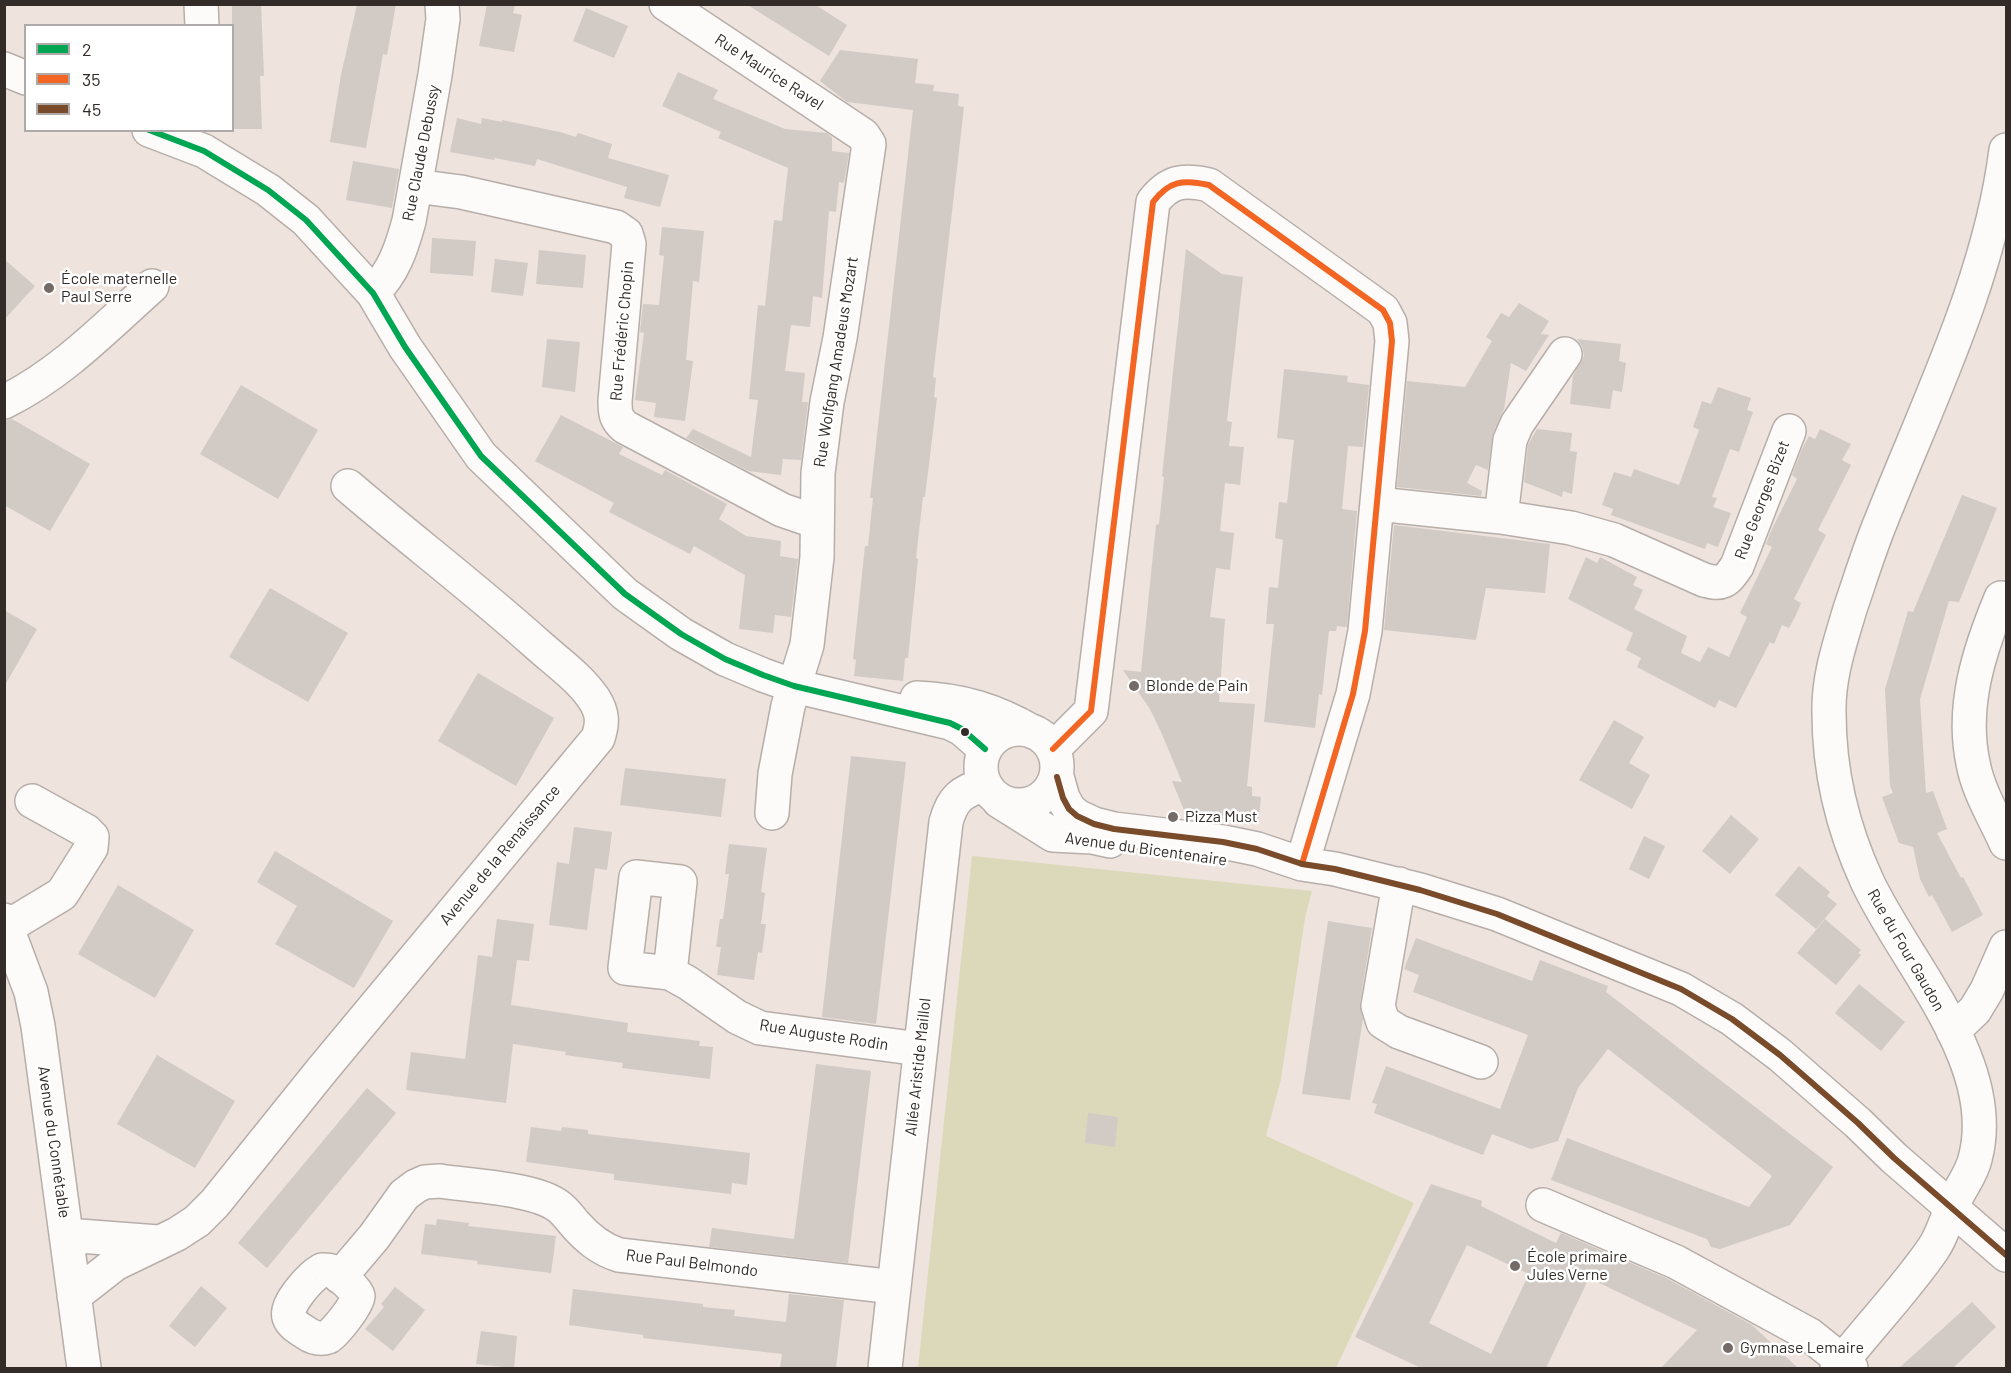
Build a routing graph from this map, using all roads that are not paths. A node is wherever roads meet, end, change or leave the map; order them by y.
1 (201, 4) edge
2 (442, 4) edge
3 (666, 4) edge
4 (202, 24) edge
5 (4, 69) edge
6 (24, 77) edge
7 (159, 132) edge
8 (205, 141) edge
9 (868, 144) joint
10 (2007, 150) edge
11 (415, 186) junction
12 (152, 286) dead end
13 (373, 293) junction
14 (1565, 354) dead end
15 (4, 402) edge
16 (1789, 431) dead end
17 (348, 486) dead end
18 (1377, 504) junction
19 (1501, 517) junction
20 (817, 522) junction
21 (2007, 600) edge
22 (794, 686) junction
23 (838, 695) junction
24 (985, 749) junction
25 (1048, 753) junction
26 (991, 792) junction
27 (32, 801) dead end
28 (772, 813) dead end
29 (2007, 843) edge
30 (1302, 864) junction
31 (1399, 884) junction
32 (6, 924) edge
33 (2007, 947) edge
34 (670, 973) dead end
35 (1953, 1031) junction
36 (920, 1049) junction
37 (1481, 1062) dead end
38 (1543, 1205) dead end
39 (1951, 1207) junction
40 (66, 1235) junction
41 (158, 1242) junction
42 (2007, 1256) edge
43 (340, 1277) dead end
44 (894, 1287) junction
45 (74, 1296) junction
46 (1844, 1366) edge
47 (84, 1368) edge
48 (885, 1368) edge

1 - 4 street
2 - 11 street, Rue Claude Debussy
3 - 9 street, Rue Maurice Ravel
5 - 6 street
7 - 8 street
8 - 13 street
9 - 20 street, Rue Wolfgang Amadeus Mozart
10 - 35 street, Rue du Four Gaudon
11 - 13 street, Rue Claude Debussy
11 - 20 street, Rue Frédéric Chopin
12 - 15 street
13 - 22 street
14 - 19 street
16 - 19 street, Rue Georges Bizet
17 - 41 street, Avenue de la Renaissance
18 - 19 street, Rue Georges Bizet
18 - 25 street
18 - 30 street
20 - 22 street, Rue Wolfgang Amadeus Mozart
21 - 29 street
22 - 23 street
22 - 28 street, Rue Wolfgang Amadeus Mozart
23 - 24 street
23 - 25 street
24 - 25 street
24 - 26 street
25 - 26 street
25 - 30 street, Avenue du Bicentenaire
26 - 30 street, Avenue du Bicentenaire
26 - 36 street, Allée Aristide Maillol
27 - 32 street
30 - 31 street, Avenue du Bicentenaire
31 - 37 street
31 - 39 street, Avenue du Bicentenaire
32 - 40 street, Avenue du Connétable
33 - 35 street
34 - 36 street, Rue Auguste Rodin
35 - 39 street, Rue du Four Gaudon
36 - 44 street, Allée Aristide Maillol
38 - 46 street
39 - 42 street, Avenue du Bicentenaire
39 - 46 street, Rue du Four Gaudon
40 - 41 street
40 - 45 street, Avenue du Connétable
41 - 45 street, Avenue de la Renaissance
43 - 44 street, Rue Paul Belmondo
44 - 48 street, Allée Aristide Maillol
45 - 47 street, Avenue du Connétable

